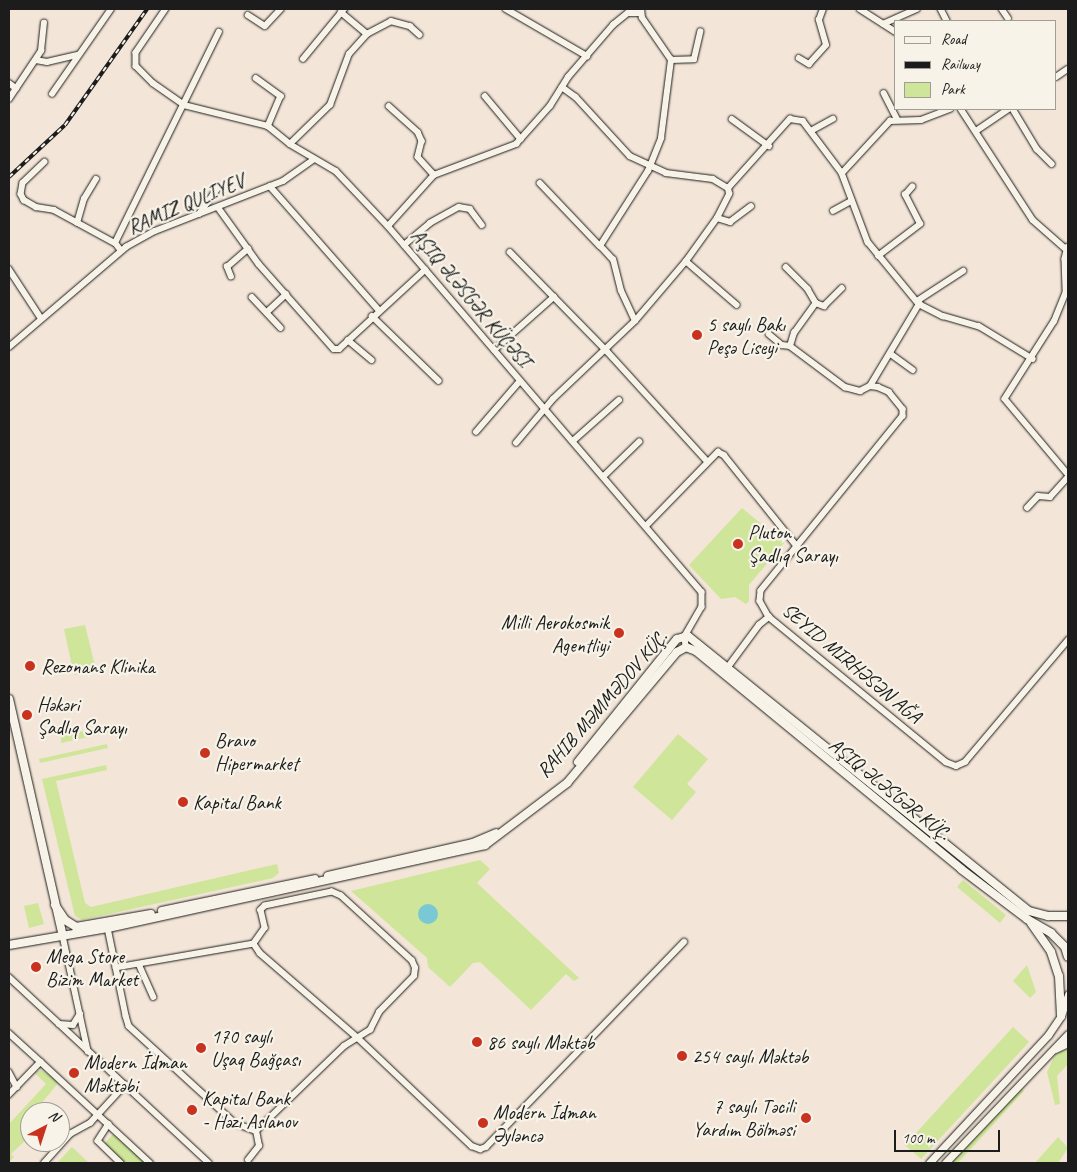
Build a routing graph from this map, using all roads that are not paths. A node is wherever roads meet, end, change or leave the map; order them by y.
1 (111, 9) edge
2 (166, 9) edge
3 (281, 9) edge
4 (506, 9) edge
5 (823, 9) edge
6 (860, 9) edge
7 (916, 9) edge
8 (1002, 9) edge
9 (343, 10) edge
10 (640, 11) edge
11 (248, 14) dead end
12 (1008, 18) dead end
13 (44, 23) dead end
14 (883, 24) junction
15 (894, 31) edge
16 (220, 32) dead end
17 (700, 32) dead end
18 (367, 34) junction
19 (420, 35) dead end
20 (78, 56) junction
21 (587, 56) junction
22 (799, 58) dead end
23 (302, 59) dead end
24 (36, 60) junction
25 (671, 60) junction
26 (1068, 69) edge
27 (1057, 76) edge
28 (256, 78) dead end
29 (9, 83) edge
30 (16, 88) junction
31 (562, 88) junction
32 (884, 93) dead end
33 (52, 94) dead end
34 (485, 96) dead end
35 (9, 99) edge
36 (184, 105) junction
37 (389, 106) dead end
38 (947, 110) edge
39 (962, 110) edge
40 (1009, 110) edge
41 (1012, 110) edge
42 (833, 118) dead end
43 (732, 119) dead end
44 (897, 119) junction
45 (268, 126) junction
46 (811, 131) junction
47 (976, 131) junction
48 (521, 138) junction
49 (290, 144) junction
50 (769, 146) junction
51 (314, 158) junction
52 (46, 162) dead end
53 (1052, 164) dead end
54 (651, 166) junction
55 (842, 173) junction
56 (434, 175) junction
57 (96, 179) dead end
58 (540, 183) dead end
59 (219, 186) dead end
60 (270, 186) junction
61 (912, 187) dead end
62 (728, 188) junction
63 (851, 201) junction
64 (751, 206) dead end
65 (218, 207) junction
66 (833, 211) dead end
67 (199, 214) junction
68 (717, 218) junction
69 (77, 223) junction
70 (482, 225) dead end
71 (388, 226) junction
72 (115, 243) junction
73 (404, 245) junction
74 (600, 246) junction
75 (1068, 248) edge
76 (248, 249) junction
77 (121, 251) junction
78 (510, 252) dead end
79 (878, 256) junction
80 (686, 261) junction
81 (786, 267) dead end
82 (9, 269) edge
83 (425, 270) junction
84 (963, 271) dead end
85 (231, 277) dead end
86 (842, 288) dead end
87 (286, 294) junction
88 (1067, 294) edge
89 (252, 297) dead end
90 (554, 297) junction
91 (816, 303) junction
92 (918, 303) junction
93 (737, 305) dead end
94 (379, 310) junction
95 (267, 312) junction
96 (372, 316) junction
97 (41, 318) junction
98 (635, 321) junction
99 (281, 328) dead end
100 (769, 334) dead end
101 (348, 340) junction
102 (790, 346) junction
103 (9, 347) edge
104 (494, 350) junction
105 (607, 351) junction
106 (891, 354) junction
107 (1032, 359) junction
108 (372, 360) dead end
109 (913, 370) dead end
110 (439, 381) dead end
111 (520, 381) junction
112 (870, 386) junction
113 (619, 400) dead end
114 (546, 408) junction
115 (476, 432) dead end
116 (574, 440) junction
117 (638, 442) dead end
118 (516, 443) dead end
119 (707, 462) junction
120 (604, 476) junction
121 (1068, 476) edge
122 (1027, 508) dead end
123 (647, 525) junction
124 (796, 546) junction
125 (769, 617) junction
126 (685, 636) junction
127 (1068, 640) edge
128 (687, 647) junction
129 (726, 670) junction
130 (9, 699) edge
131 (570, 776) junction
132 (483, 843) junction
133 (274, 893) junction
134 (278, 903) junction
135 (55, 905) junction
136 (1068, 916) edge
137 (1027, 919) junction
138 (108, 928) junction
139 (63, 936) junction
140 (684, 942) dead end
141 (254, 944) junction
142 (10, 946) edge
143 (1068, 957) edge
144 (139, 964) junction
145 (116, 968) junction
146 (9, 977) edge
147 (1068, 994) edge
148 (154, 997) dead end
149 (80, 1013) junction
150 (1060, 1016) junction
151 (57, 1024) junction
152 (10, 1034) edge
153 (1068, 1034) edge
154 (358, 1038) junction
155 (1068, 1043) edge
156 (88, 1051) junction
157 (1048, 1052) junction
158 (41, 1062) junction
159 (9, 1072) edge
160 (125, 1085) junction
161 (17, 1087) junction
162 (9, 1095) edge
163 (98, 1114) junction
164 (109, 1124) junction
165 (962, 1128) junction
166 (256, 1131) junction
167 (970, 1136) junction
168 (248, 1160) dead end
169 (48, 1162) edge
170 (121, 1163) edge
171 (150, 1163) edge
172 (209, 1163) edge
173 (928, 1163) edge
174 (944, 1163) edge

1 - 20 street
2 - 36 street
3 - 11 street
4 - 21 street
5 - 22 street
6 - 14 street
7 - 14 street
8 - 12 street
9 - 18 street
9 - 23 street
10 - 21 street
10 - 25 street
13 - 24 street
14 - 15 street
16 - 36 street
17 - 25 street
18 - 19 street
18 - 49 street
20 - 24 street
20 - 33 street
21 - 31 street
24 - 30 street
25 - 54 street
26 - 27 street
28 - 45 street
29 - 30 street
30 - 35 street
31 - 48 street
31 - 54 street
32 - 44 street
34 - 48 street
36 - 45 street
36 - 72 street
37 - 56 street
38 - 44 street
39 - 47 street
40 - 47 street
41 - 53 street
42 - 46 street
43 - 50 street
44 - 55 street
45 - 49 street
46 - 50 street
46 - 55 street
47 - 75 street
48 - 56 street
49 - 51 street
50 - 62 street
51 - 60 street, RAMIZ QULIYEV
51 - 71 street
52 - 69 street
54 - 62 street
54 - 74 street
55 - 63 street
56 - 71 street
57 - 69 street
58 - 74 street
59 - 67 street
60 - 65 street, RAMIZ QULIYEV
60 - 94 street
61 - 79 street
62 - 68 street
63 - 66 street
63 - 79 street
64 - 68 street
65 - 67 street, RAMIZ QULIYEV
65 - 76 street
67 - 77 street, RAMIZ QULIYEV
68 - 80 street
69 - 72 street
70 - 73 street
71 - 73 street
72 - 77 street
73 - 83 street
74 - 98 street
75 - 88 street
76 - 85 street
76 - 87 street
77 - 97 street, RAMIZ QULIYEV
78 - 90 street
79 - 92 street
80 - 93 street
80 - 98 street
81 - 91 street
82 - 97 street
83 - 94 street
83 - 104 street
84 - 92 street
86 - 91 street
87 - 95 street
87 - 101 street
88 - 107 street
89 - 95 street
90 - 104 street
90 - 105 street
91 - 102 street
92 - 106 street
92 - 107 street
94 - 96 street
95 - 99 street
96 - 101 street
96 - 110 street
97 - 103 street, RAMIZ QULIYEV
98 - 105 street
100 - 102 street
101 - 108 street
102 - 112 street
104 - 111 street
105 - 114 street
105 - 119 street
106 - 109 street
106 - 112 street
107 - 121 street
111 - 114 street
111 - 115 street
112 - 124 street, SEYID MIRHƏSƏN AĞA
113 - 116 street
114 - 116 street
114 - 118 street
116 - 120 street
117 - 120 street
119 - 123 street
119 - 124 street
120 - 123 street
121 - 122 street
123 - 126 street
124 - 125 street, SEYID MIRHƏSƏN AĞA
125 - 127 street, SEYID MIRHƏSƏN AĞA
125 - 129 street
126 - 128 street
126 - 129 main road
126 - 131 main road, RAHIB MƏMMƏDOV KÜÇ.
128 - 129 main road
128 - 131 main road
129 - 136 main road
129 - 137 main road
130 - 135 main road
131 - 132 main road, RAHIB MƏMMƏDOV KÜÇ.
132 - 133 main road
132 - 135 main road, RAHIB MƏMMƏDOV KÜÇ.
133 - 134 street
133 - 138 main road
134 - 141 street
134 - 154 street
135 - 139 main road
137 - 143 main road
137 - 150 main road
138 - 139 main road
138 - 145 street
139 - 142 main road
139 - 149 street
140 - 154 street
141 - 144 street
141 - 154 street
144 - 145 street
144 - 148 street
145 - 166 street
146 - 151 street
147 - 150 street
149 - 151 street
149 - 156 street
150 - 165 street
151 - 156 street
152 - 158 street
153 - 157 street
154 - 166 street
155 - 157 street
156 - 160 street
157 - 167 street
158 - 161 street
158 - 163 street
159 - 161 street
160 - 163 street
160 - 172 street
161 - 162 street
163 - 164 street
163 - 169 street
164 - 170 street
164 - 171 street
165 - 167 street
165 - 173 street
166 - 168 street
167 - 174 street

